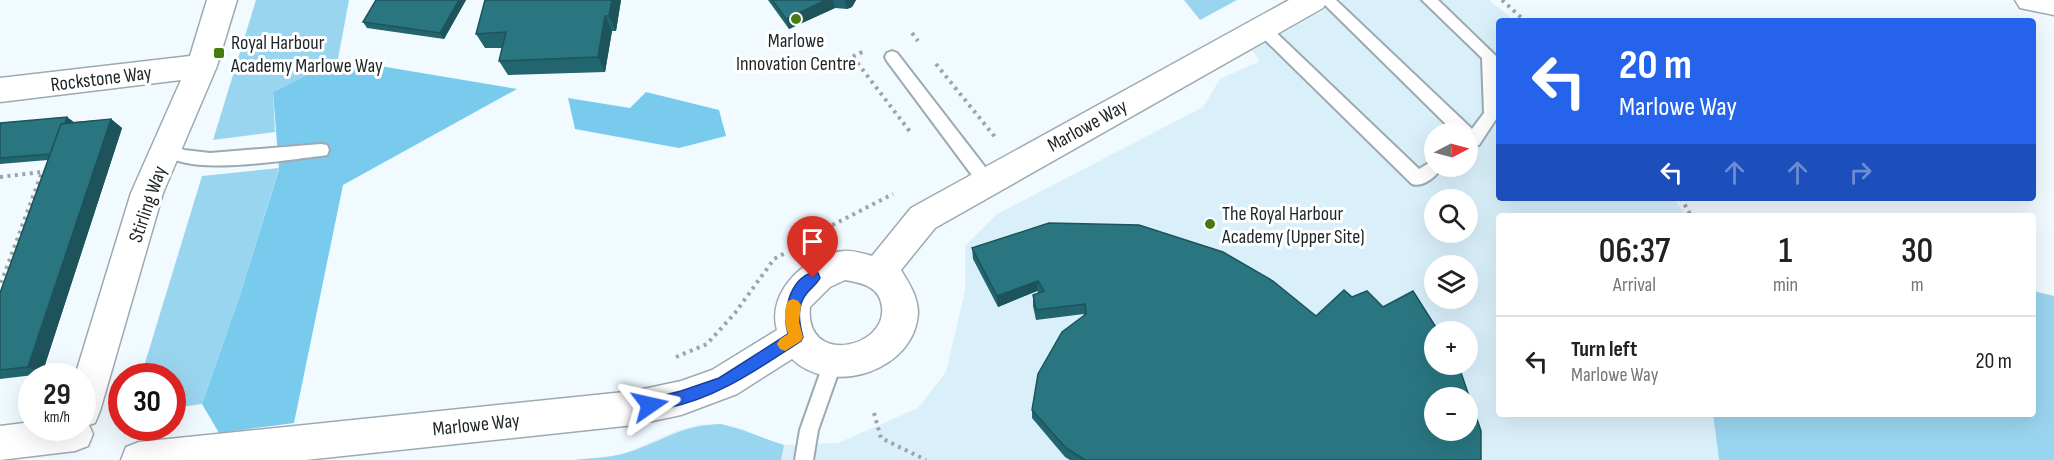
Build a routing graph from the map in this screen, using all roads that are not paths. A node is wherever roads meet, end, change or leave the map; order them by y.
1 (222, 0) edge
2 (1313, 0) edge
3 (1327, 0) edge
4 (1429, 0) edge
5 (2030, 0) edge
6 (2054, 4) edge
7 (1262, 28) junction
8 (892, 57) dead end
9 (202, 66) junction
10 (0, 90) edge
11 (1453, 123) edge
12 (1478, 128) edge
13 (168, 148) junction
14 (321, 150) dead end
15 (1424, 174) edge
16 (986, 181) junction
17 (879, 272) junction
18 (796, 337) junction
19 (833, 362) junction
20 (96, 363) edge
21 (20, 441) edge
22 (0, 444) edge
23 (139, 460) edge
24 (804, 460) edge

1 - 9 street, Stirling Way
2 - 7 street, Marlowe Way
3 - 11 lane
4 - 12 lane
5 - 6 street
7 - 15 lane
7 - 16 street, Marlowe Way
8 - 16 lane
9 - 10 street, Rockstone Way
9 - 13 street, Stirling Way
13 - 14 lane
13 - 20 street, Stirling Way
16 - 17 street, Marlowe Way
17 - 18 street
17 - 19 street
18 - 19 street
18 - 23 street, Marlowe Way
19 - 24 lane
21 - 22 street

